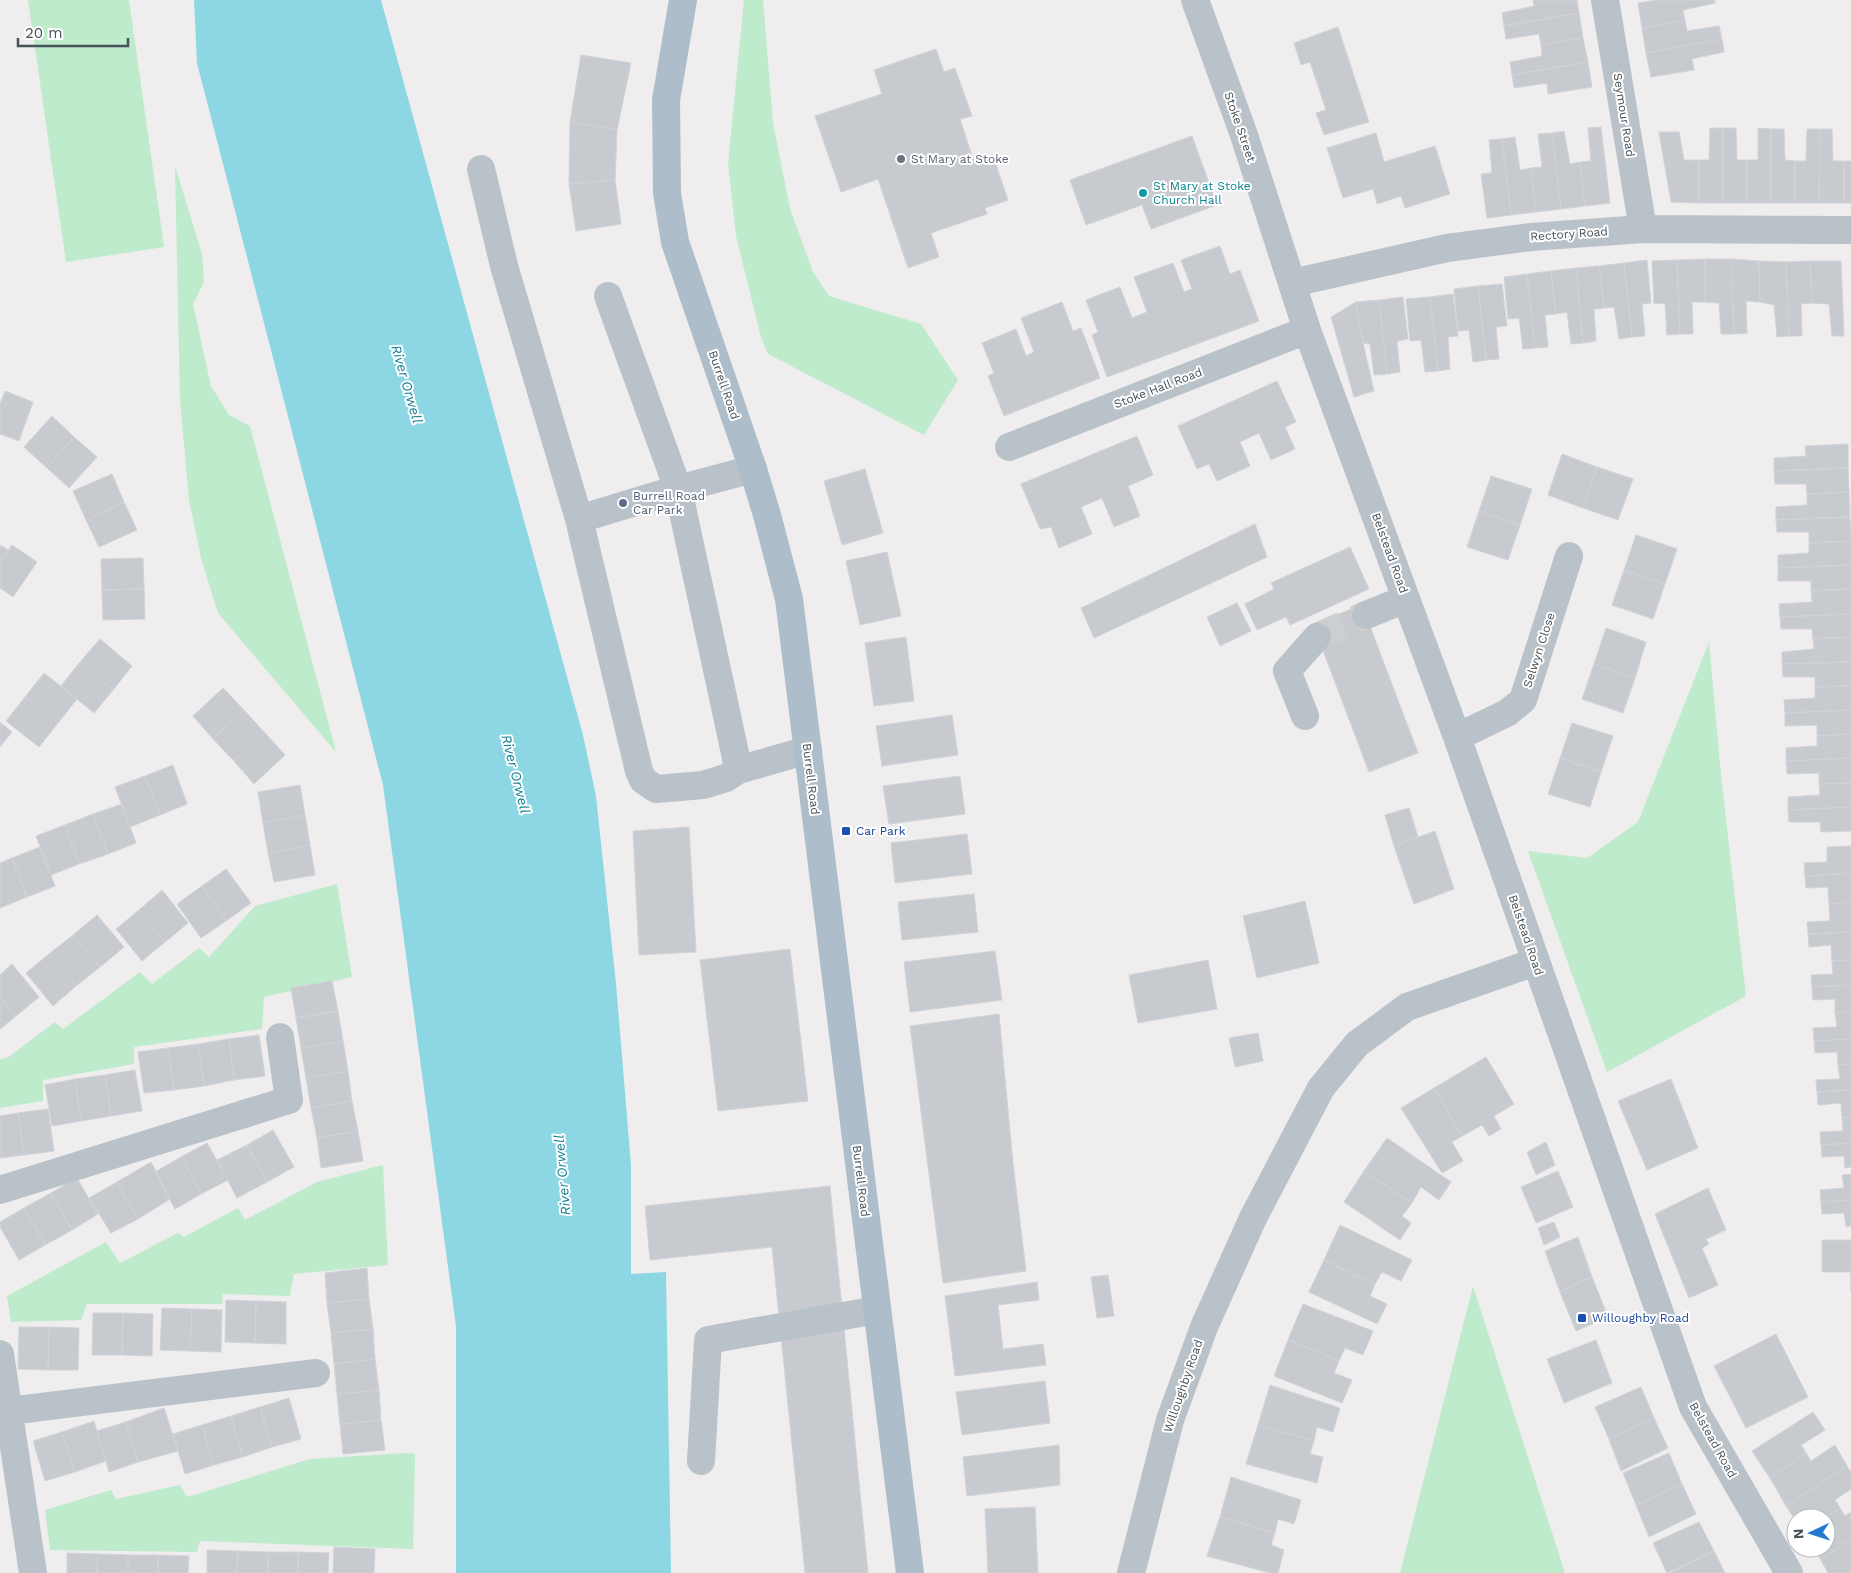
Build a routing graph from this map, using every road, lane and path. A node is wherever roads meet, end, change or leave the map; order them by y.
1 (684, 0) edge
2 (1195, 0) edge
3 (1605, 0) edge
4 (481, 169) dead end
5 (1643, 229) junction
6 (1851, 230) edge
7 (1292, 283) junction
8 (608, 296) dead end
9 (1307, 330) junction
10 (1010, 447) dead end
11 (753, 469) junction
12 (678, 489) junction
13 (579, 519) junction
14 (1569, 556) dead end
15 (1406, 599) junction
16 (1366, 615) tunnel mouth
17 (1317, 637) tunnel mouth
18 (1304, 716) dead end
19 (1457, 737) junction
20 (808, 750) junction
21 (738, 770) junction
22 (1535, 962) junction
23 (280, 1037) dead end
24 (0, 1190) edge
25 (877, 1310) junction
26 (0, 1354) edge
27 (316, 1373) dead end
28 (9, 1411) junction
29 (701, 1461) dead end
30 (33, 1573) edge
31 (910, 1573) edge
32 (1131, 1573) edge
33 (1789, 1573) edge

1 - 11 main road, Burrell Road
2 - 7 street, Stoke Street
3 - 5 street, Seymour Road
4 - 13 street
5 - 6 street, Rectory Road
5 - 7 street, Rectory Road
7 - 9 street, Belstead Road
8 - 12 street
9 - 10 street, Stoke Hall Road
9 - 15 street, Belstead Road
11 - 12 street
11 - 20 main road, Burrell Road
12 - 13 street
12 - 21 street
13 - 21 street
14 - 19 street, Selwyn Close
15 - 16 street
15 - 19 street, Belstead Road
17 - 18 street
19 - 22 street, Belstead Road
20 - 21 street
20 - 25 main road, Burrell Road
22 - 32 street, Willoughby Road
22 - 33 street, Belstead Road
23 - 24 street
25 - 29 street
25 - 31 main road, Burrell Road
26 - 28 street
27 - 28 street
28 - 30 street

